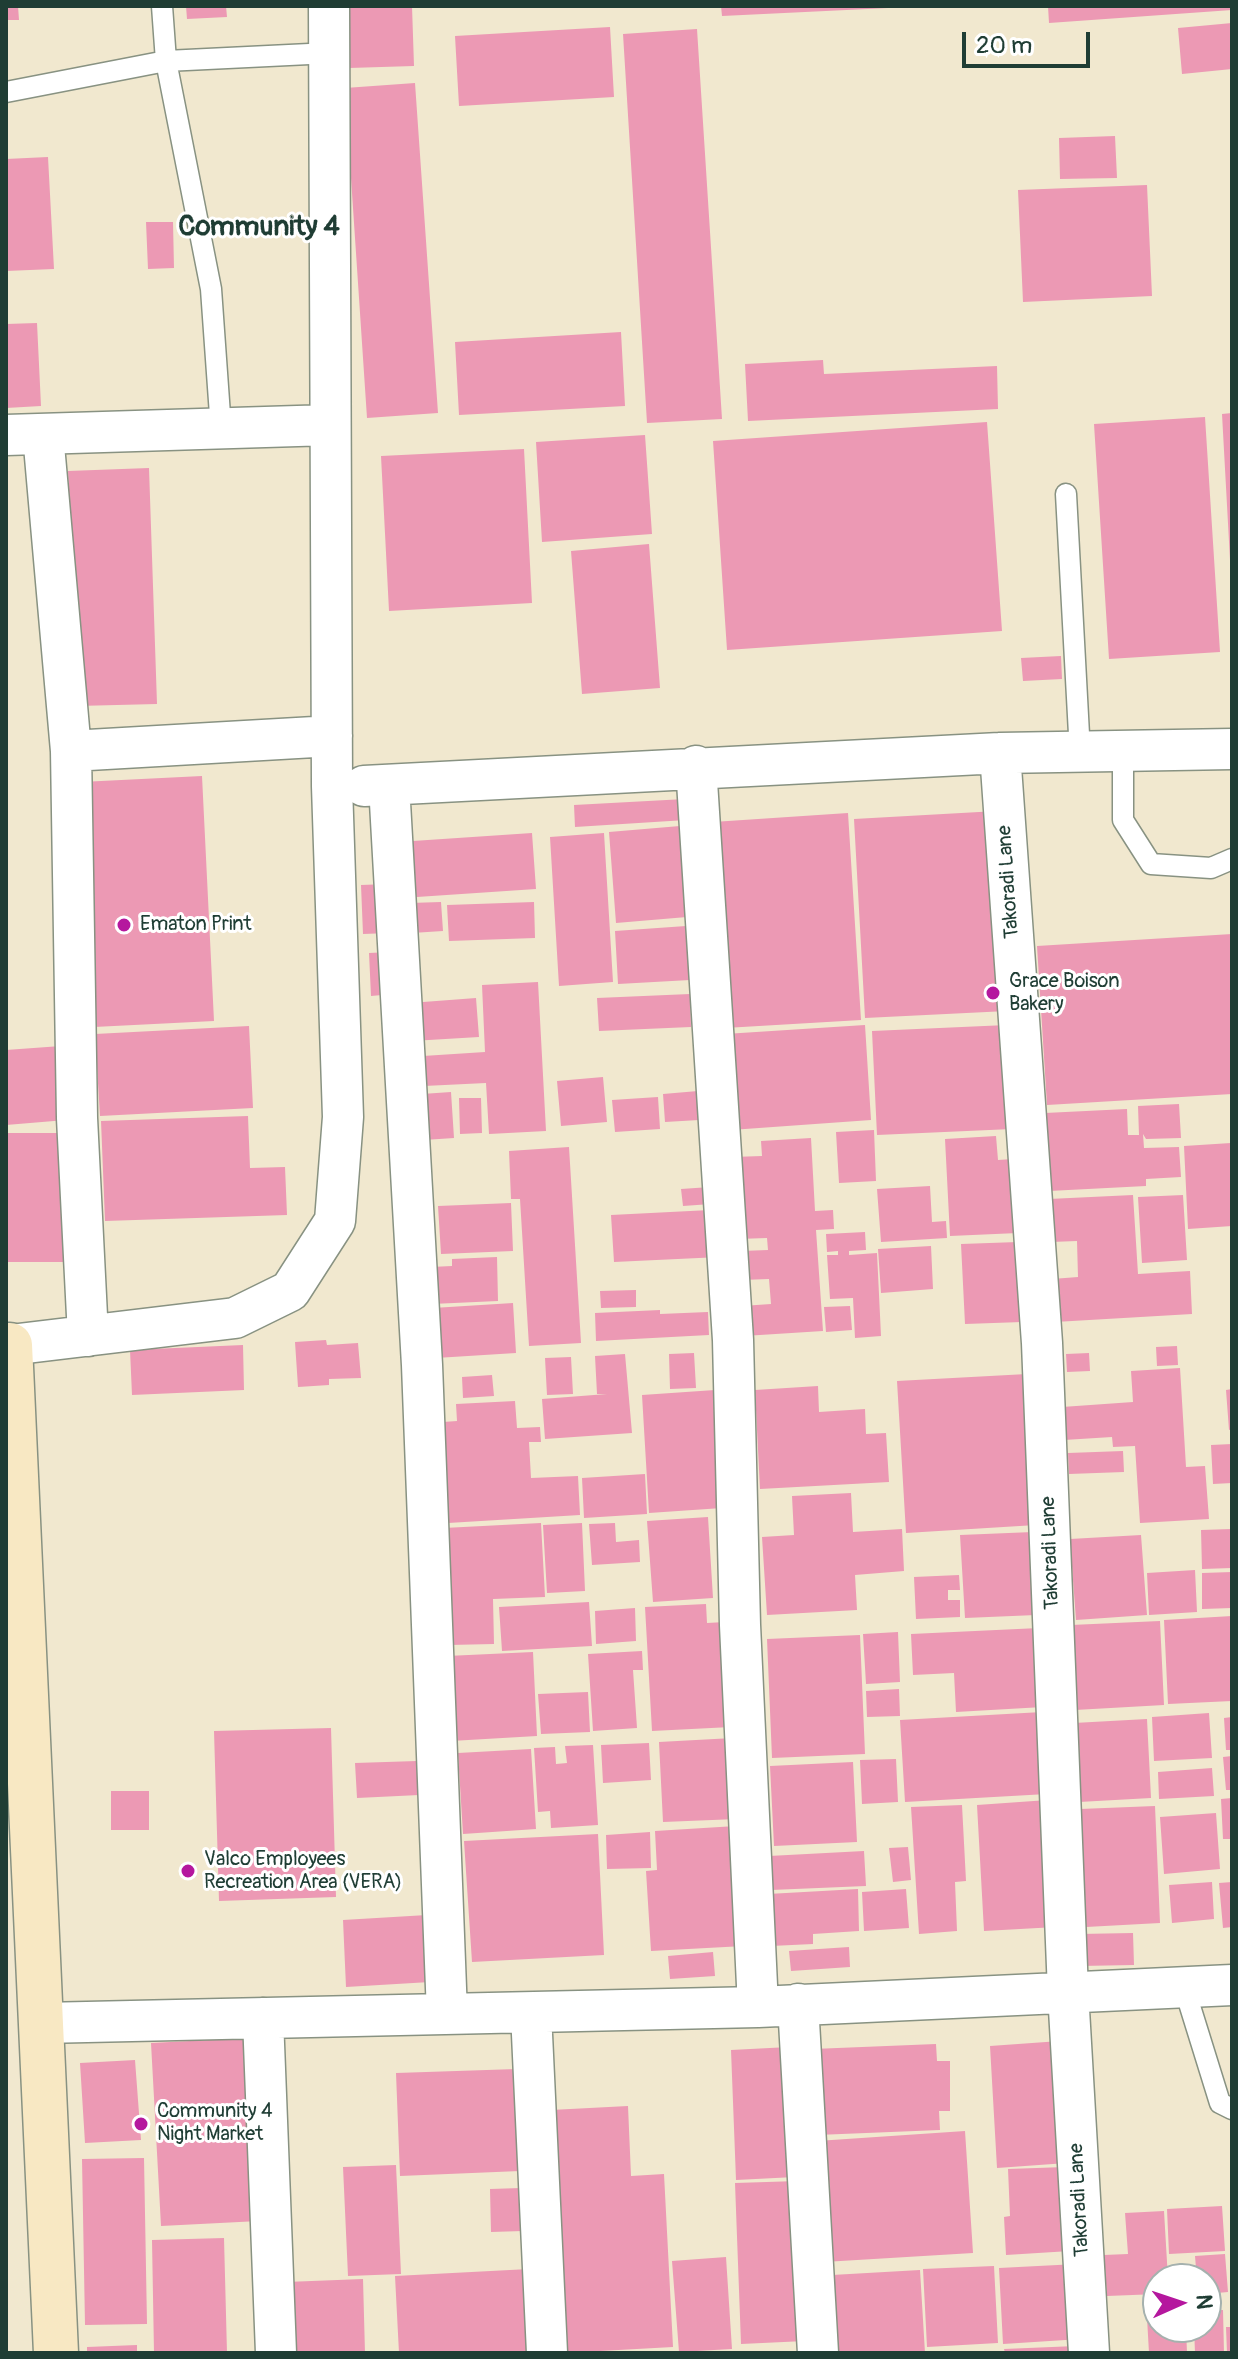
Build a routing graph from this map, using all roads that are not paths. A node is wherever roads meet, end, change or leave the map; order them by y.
1 (162, 6) edge
2 (329, 6) edge
3 (330, 53) junction
4 (166, 61) junction
5 (6, 92) edge
6 (330, 425) junction
7 (221, 429) junction
8 (24, 434) edge
9 (1066, 494) dead end
10 (332, 736) junction
11 (1232, 749) edge
12 (71, 751) junction
13 (1123, 752) junction
14 (1000, 753) junction
15 (1080, 753) junction
16 (696, 766) junction
17 (389, 785) junction
18 (332, 786) junction
19 (1232, 859) edge
20 (88, 1336) junction
21 (8, 1345) edge
22 (1232, 1985) edge
23 (1184, 1987) junction
24 (1068, 1992) junction
25 (798, 2004) junction
26 (758, 2007) junction
27 (531, 2013) junction
28 (447, 2014) junction
29 (263, 2018) junction
30 (42, 2023) junction
31 (1232, 2109) edge
32 (56, 2353) edge
33 (276, 2353) edge
34 (547, 2353) edge
35 (818, 2353) edge
36 (1089, 2353) edge

1 - 4 lane
2 - 3 street
3 - 4 lane
3 - 6 street
4 - 5 lane
4 - 7 lane
6 - 7 street
6 - 10 street
7 - 8 street
8 - 12 street
9 - 15 lane
10 - 12 street
10 - 18 street
11 - 13 street
12 - 20 street
13 - 15 street
13 - 19 lane
14 - 15 street
14 - 16 street
14 - 24 street, Takoradi Lane
16 - 17 street
16 - 26 street
17 - 18 street
17 - 28 street
18 - 20 street
20 - 21 street
21 - 30 street
22 - 23 street
23 - 24 street
23 - 31 lane
24 - 25 street
24 - 36 street, Takoradi Lane
25 - 26 street
25 - 35 street
26 - 27 street
27 - 28 street
27 - 34 street
28 - 29 street
29 - 30 street
29 - 33 street
30 - 32 street

